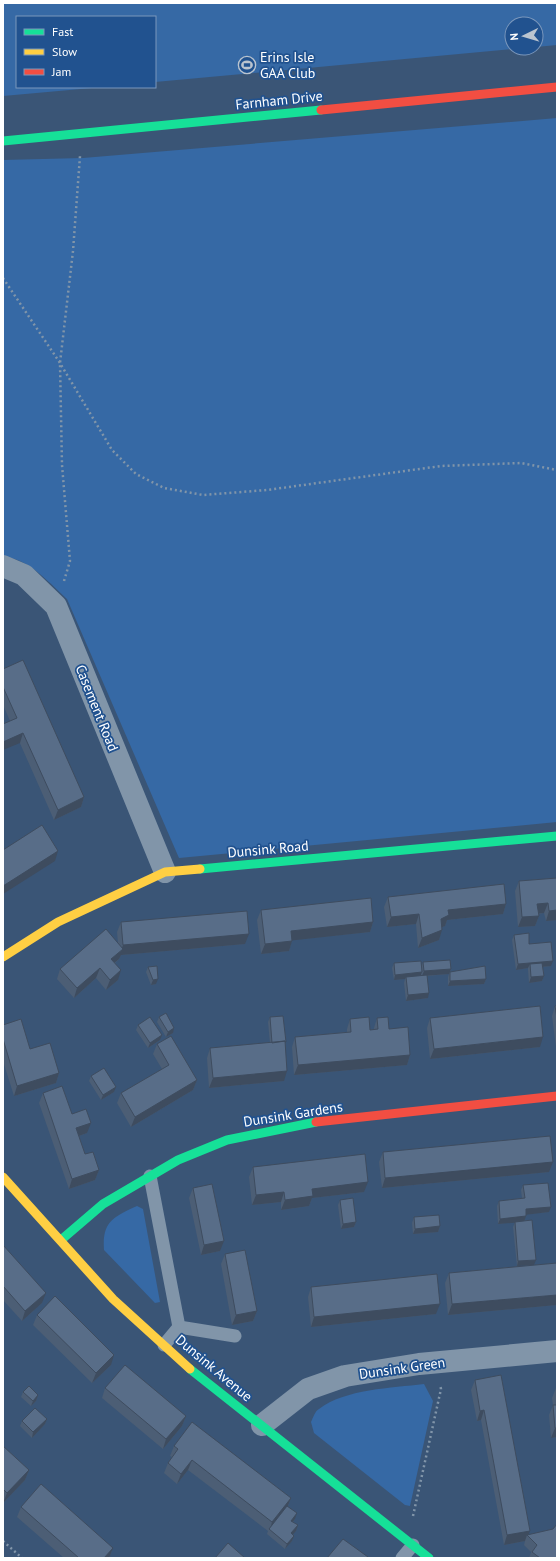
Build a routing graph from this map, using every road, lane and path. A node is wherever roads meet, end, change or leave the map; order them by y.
1 (557, 87) edge
2 (81, 133) junction
3 (3, 141) edge
4 (3, 278) edge
5 (60, 363) junction
6 (557, 470) edge
7 (3, 566) edge
8 (56, 606) junction
9 (557, 836) edge
10 (165, 872) junction
11 (3, 957) edge
12 (557, 1096) edge
13 (150, 1176) junction
14 (3, 1177) edge
15 (61, 1240) junction
16 (180, 1327) junction
17 (235, 1336) dead end
18 (164, 1345) junction
19 (557, 1351) edge
20 (436, 1362) junction
21 (262, 1425) junction
22 (3, 1541) edge
23 (410, 1543) junction
24 (22, 1558) edge
25 (402, 1558) edge
26 (429, 1558) edge

1 - 2 street, Farnham Drive
2 - 3 street, Farnham Drive
2 - 5 path
4 - 5 path
5 - 6 path
5 - 8 path
7 - 8 street, Casement Road
8 - 10 street, Casement Road
9 - 10 street, Dunsink Road
10 - 11 street, Dunsink Road
12 - 13 street, Dunsink Gardens
13 - 15 street, Dunsink Gardens
13 - 16 lane
14 - 15 street, Dunsink Avenue
15 - 18 street, Dunsink Avenue
16 - 17 lane
16 - 18 lane
18 - 21 street, Dunsink Avenue
19 - 20 street, Dunsink Green
20 - 21 street, Dunsink Green
20 - 23 path
21 - 23 street, Dunsink Avenue
22 - 24 path
23 - 25 lane
23 - 26 street, Dunsink Avenue

